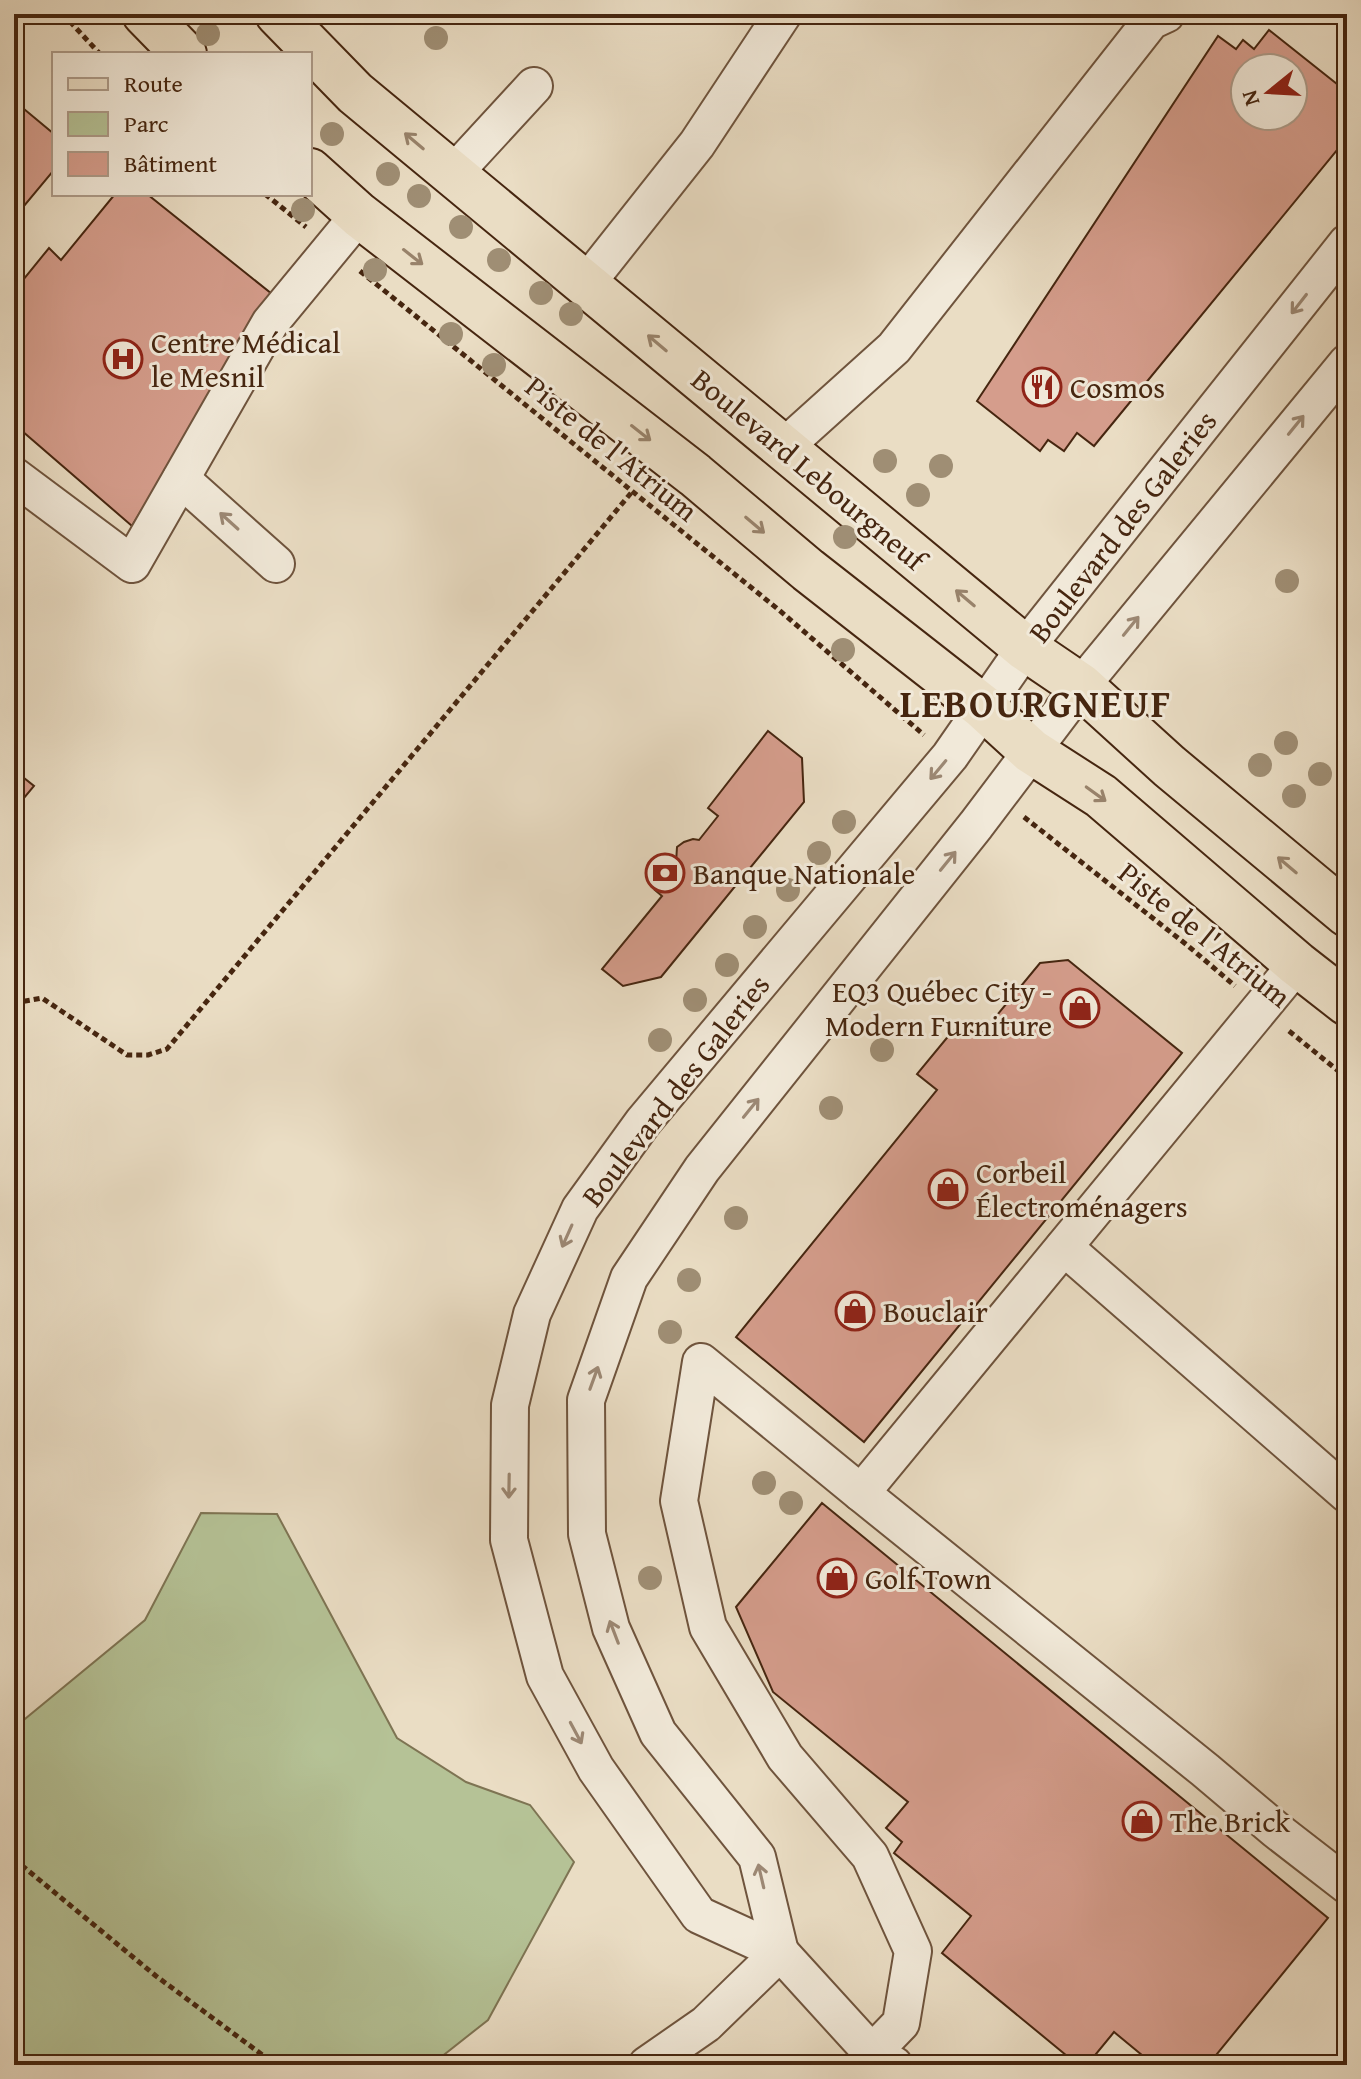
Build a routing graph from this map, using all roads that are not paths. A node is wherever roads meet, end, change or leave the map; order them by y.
1 (145, 14) edge
2 (278, 14) edge
3 (783, 14) edge
4 (1166, 14) edge
5 (182, 52) edge
6 (534, 86) dead end
7 (312, 173) edge
8 (453, 174) junction
9 (359, 215) junction
10 (1347, 243) edge
11 (586, 284) junction
12 (1347, 363) edge
13 (783, 448) junction
14 (14, 476) edge
15 (181, 479) junction
16 (276, 564) dead end
17 (1025, 648) junction
18 (1081, 686) junction
19 (983, 707) junction
20 (1031, 751) junction
21 (1347, 914) edge
22 (1297, 964) junction
23 (1347, 1003) edge
24 (1064, 1247) junction
25 (861, 1493) junction
26 (1347, 1494) edge
27 (1347, 1884) edge
28 (780, 1952) junction
29 (883, 2059) edge
30 (647, 2065) edge

1 - 5 main road
8 -> 2 main road, Boulevard Lebourgneuf
3 - 11 street
4 - 13 street
6 - 8 street
7 - 9 main road
8 - 11 main road, Boulevard Lebourgneuf
9 - 15 street
9 -> 19 main road
10 -> 17 street, Boulevard des Galeries
13 -> 11 main road, Boulevard Lebourgneuf
18 -> 12 street
17 -> 13 main road, Boulevard Lebourgneuf
14 - 15 street
16 -> 15 street
17 - 18 main road, Boulevard Lebourgneuf
17 - 19 street, Boulevard des Galeries
18 - 20 street
21 -> 18 main road, Boulevard Lebourgneuf
19 - 20 main road
19 -> 28 street, Boulevard des Galeries
20 -> 22 main road
28 -> 20 street
22 - 23 main road
22 - 24 street
24 - 25 street
24 - 26 street
25 - 27 street
25 - 29 street
28 - 29 street
28 - 30 street

